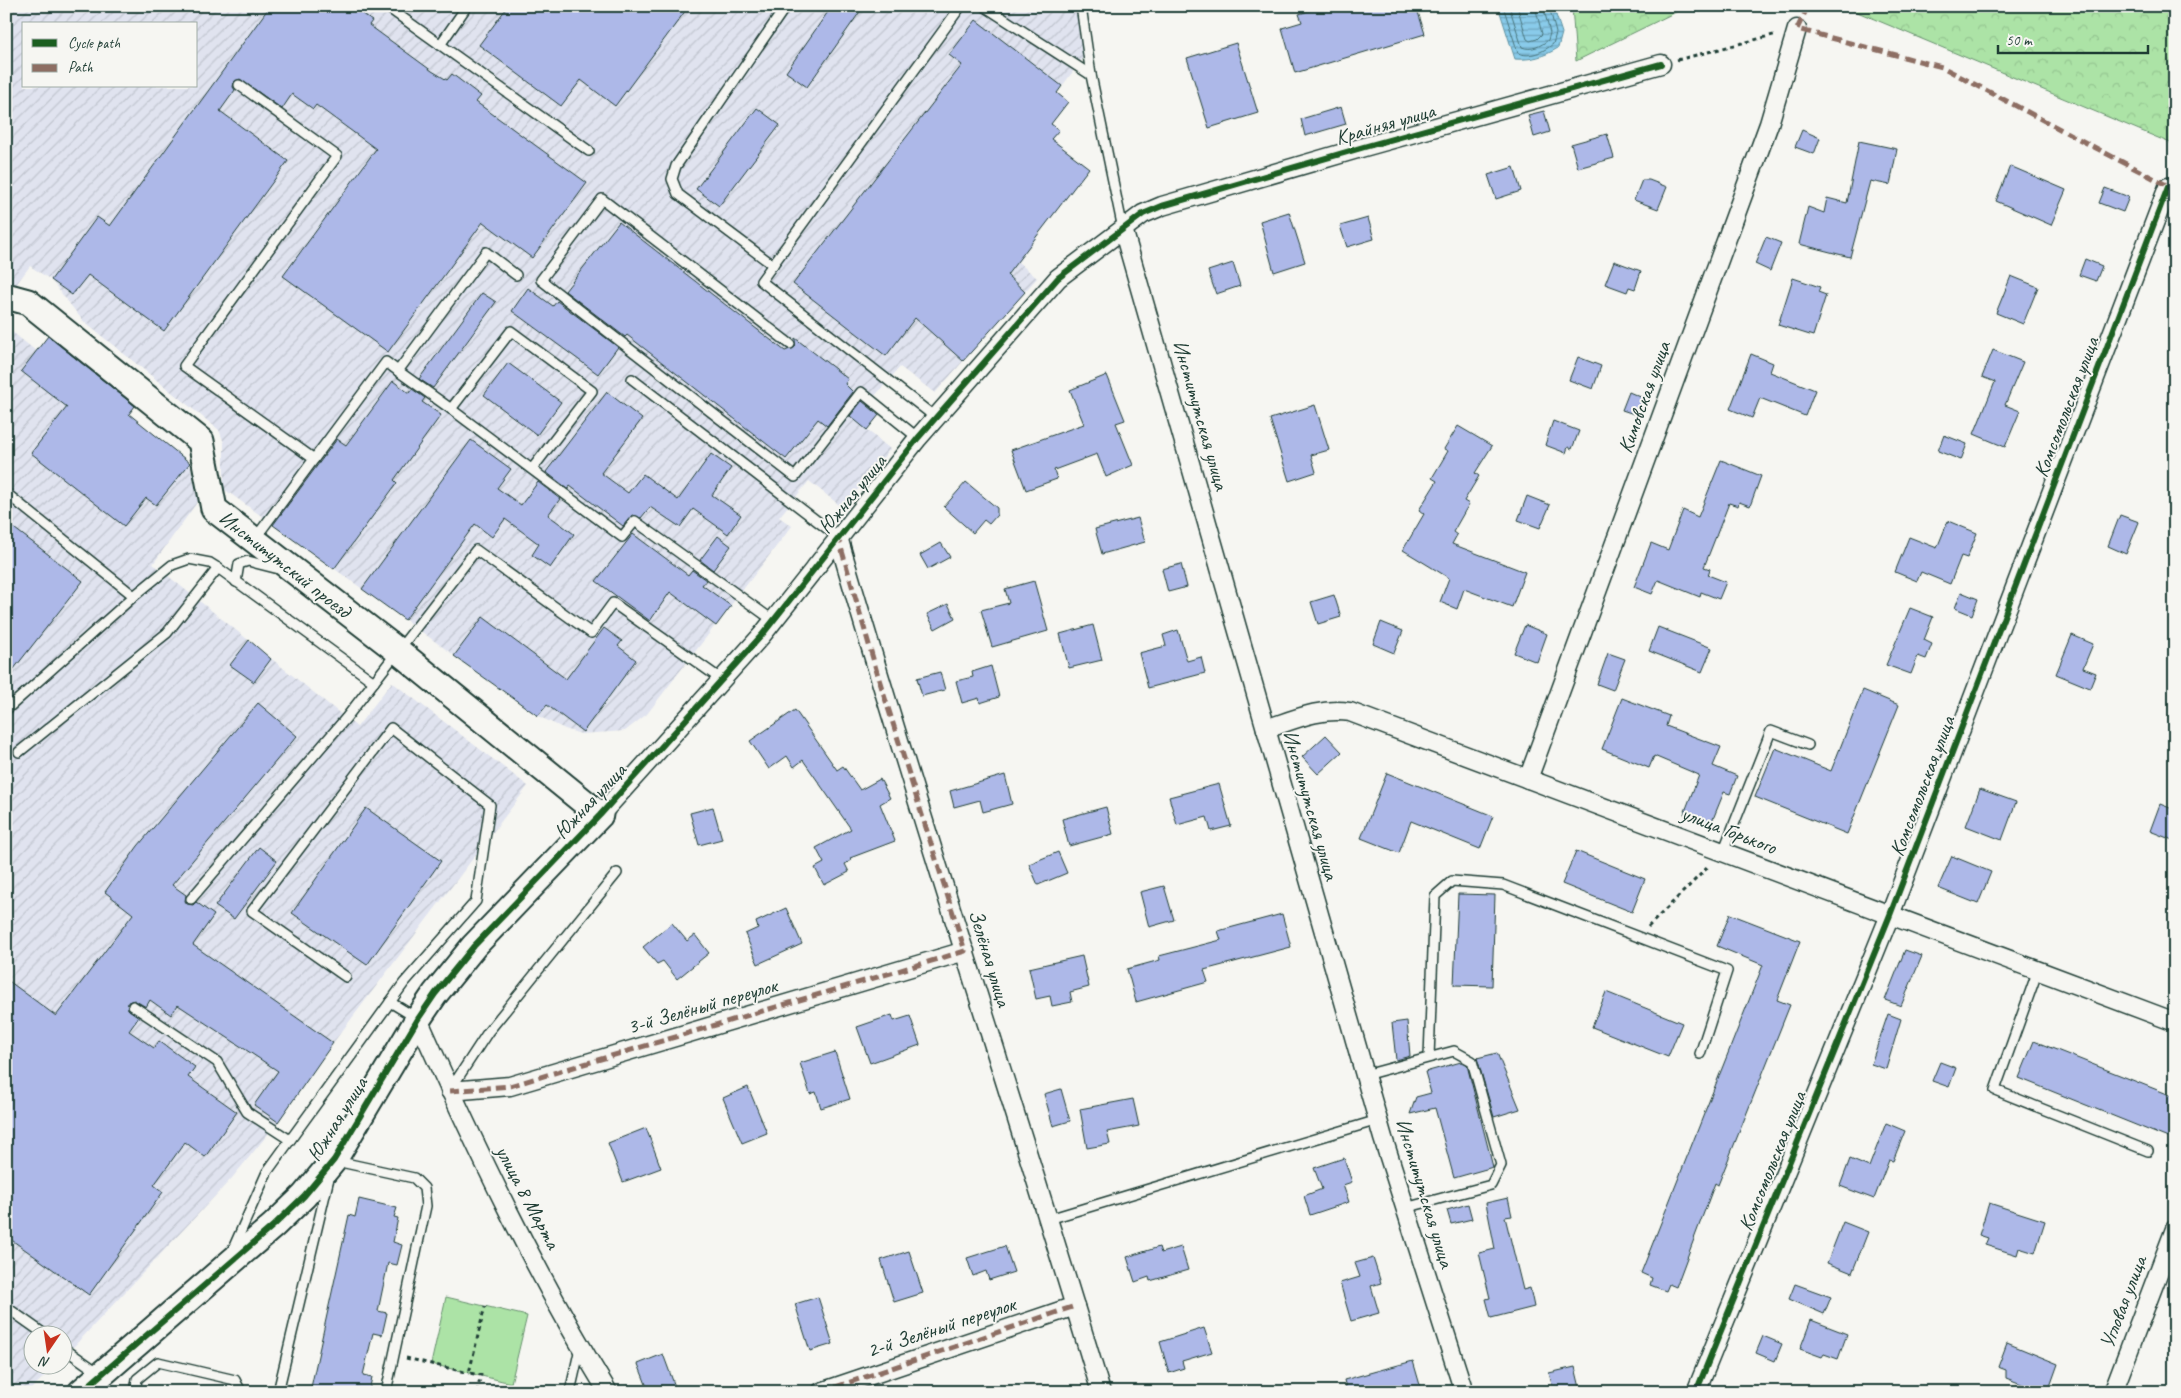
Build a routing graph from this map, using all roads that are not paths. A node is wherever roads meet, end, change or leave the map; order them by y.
1 (386, 6) edge
2 (467, 6) edge
3 (786, 6) edge
4 (961, 6) edge
5 (984, 6) edge
6 (1081, 6) edge
7 (1797, 30) road end
8 (440, 45) junction
9 (1660, 64) road end
10 (1091, 75) junction
11 (239, 85) dead end
12 (589, 151) dead end
13 (2168, 187) dead end
14 (1123, 229) junction
15 (773, 265) junction
16 (516, 275) dead end
17 (6, 296) edge
18 (790, 344) dead end
19 (398, 371) junction
20 (632, 380) dead end
21 (451, 409) junction
22 (935, 417) junction
23 (918, 438) junction
24 (314, 459) junction
25 (532, 470) junction
26 (6, 493) edge
27 (838, 537) junction
28 (254, 540) junction
29 (218, 568) junction
30 (304, 578) junction
31 (236, 582) junction
32 (134, 596) junction
33 (774, 621) junction
34 (398, 651) junction
35 (722, 680) junction
36 (374, 682) junction
37 (6, 710) edge
38 (1266, 729) junction
39 (1808, 745) dead end
40 (19, 752) dead end
41 (1528, 779) junction
42 (600, 815) junction
43 (1723, 852) junction
44 (617, 874) dead end
45 (191, 898) dead end
46 (1890, 915) junction
47 (965, 951) junction
48 (2038, 970) junction
49 (346, 977) dead end
50 (390, 1002) junction
51 (133, 1006) dead end
52 (418, 1019) junction
53 (2175, 1022) edge
54 (1700, 1054) dead end
55 (1429, 1057) junction
56 (1365, 1075) junction
57 (450, 1091) junction
58 (1378, 1120) junction
59 (290, 1140) junction
60 (2148, 1151) dead end
61 (334, 1160) junction
62 (1405, 1208) junction
63 (1049, 1219) junction
64 (2175, 1229) edge
65 (225, 1268) junction
66 (1075, 1306) junction
67 (6, 1307) edge
68 (33, 1326) edge
69 (581, 1347) junction
70 (72, 1353) edge
71 (101, 1374) junction
72 (235, 1380) junction
73 (81, 1392) edge
74 (134, 1392) edge
75 (232, 1392) edge
76 (242, 1392) edge
77 (278, 1392) edge
78 (386, 1392) edge
79 (570, 1392) edge
80 (608, 1392) edge
81 (821, 1392) edge
82 (1101, 1392) edge
83 (1464, 1392) edge
84 (1696, 1392) edge
85 (2113, 1392) edge

1 - 8 lane
2 - 8 lane
3 - 15 lane
4 - 15 lane
5 - 10 lane
6 - 10 lane
7 - 41 street, Кимовская улица
8 - 12 lane
9 - 14 street, Крайняя улица
10 - 14 lane
11 - 24 lane
13 - 46 street, Комсомольская улица
14 - 22 street, Южная улица
14 - 38 street, Институтская улица
15 - 22 lane
16 - 19 lane
17 - 28 street, Институтский проезд
18 - 23 lane
19 - 21 lane
19 - 24 lane
20 - 27 lane
21 - 25 lane
21 - 25 lane
22 - 23 street, Южная улица
23 - 27 street, Южная улица
24 - 28 lane
25 - 33 lane
26 - 32 lane
27 - 33 street, Южная улица
27 - 47 street, Зелёная улица
28 - 30 street, Институтский проезд
29 - 31 lane
29 - 32 lane
29 - 40 lane
30 - 31 lane
30 - 34 street, Институтский проезд
31 - 36 lane
32 - 37 lane
33 - 35 street, Южная улица
34 - 35 lane
34 - 36 lane
34 - 42 street, Институтский проезд
35 - 42 street, Южная улица
36 - 45 lane
38 - 41 street, улица Горького
38 - 56 street, Институтская улица
39 - 43 lane
41 - 43 street, улица Горького
42 - 52 street, Южная улица
43 - 46 street, улица Горького
44 - 57 lane
46 - 48 street, улица Горького
46 - 84 street, Комсомольская улица
47 - 57 street, 3-й Зелёный переулок
47 - 63 street, Зелёная улица
48 - 53 street, улица Горького
48 - 60 lane
49 - 50 lane
50 - 52 lane
50 - 59 lane
51 - 59 lane
52 - 57 street, улица 8 Марта
52 - 61 street, Южная улица
54 - 55 lane
55 - 56 lane
55 - 62 lane
56 - 58 street, Институтская улица
57 - 69 street, улица 8 Марта
58 - 62 street, Институтская улица
58 - 63 lane
59 - 65 lane
61 - 65 street, Южная улица
61 - 77 lane
61 - 78 lane
62 - 83 street, Институтская улица
63 - 66 street, Зелёная улица
64 - 85 street, Угловая улица
65 - 71 street, Южная улица
66 - 81 street, 2-й Зелёный переулок
66 - 82 street, Зелёная улица
67 - 68 lane
69 - 79 lane
69 - 80 street, улица 8 Марта
70 - 71 lane
71 - 73 street, Южная улица
72 - 74 lane
72 - 75 lane
72 - 76 lane

